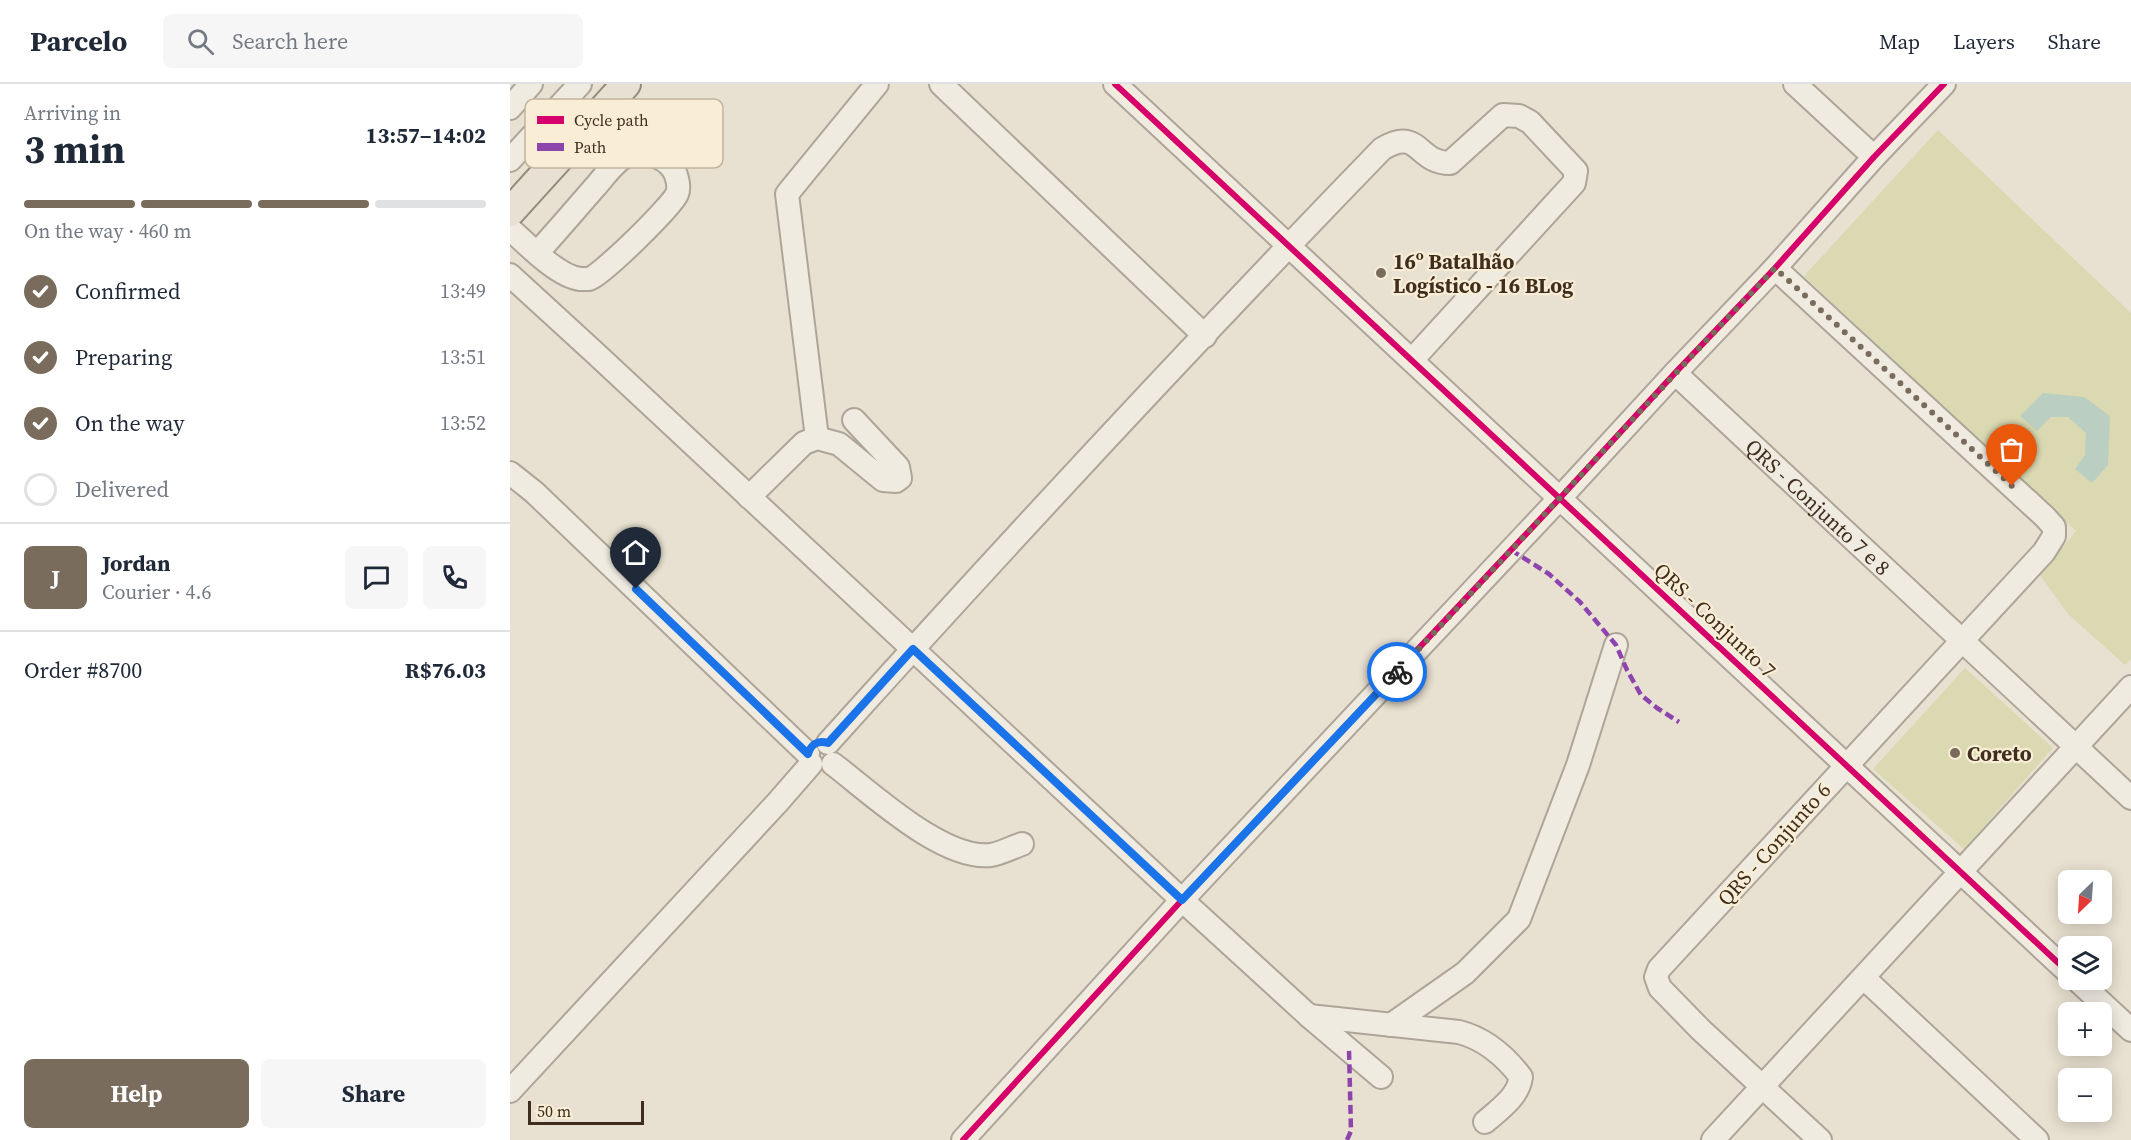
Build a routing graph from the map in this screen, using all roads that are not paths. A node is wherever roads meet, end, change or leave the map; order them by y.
1 (531, 84) edge
2 (580, 84) edge
3 (626, 84) edge
4 (877, 84) edge
5 (941, 84) edge
6 (1115, 84) edge
7 (1795, 84) edge
8 (1944, 84) edge
9 (566, 99) edge
10 (613, 99) edge
11 (510, 108) edge
12 (525, 144) edge
13 (1874, 157) junction
14 (510, 160) edge
15 (552, 168) edge
16 (613, 168) edge
17 (672, 168) edge
18 (511, 214) edge
19 (1289, 245) junction
20 (538, 252) junction
21 (1775, 268) junction
22 (510, 275) edge
23 (1204, 336) junction
24 (1412, 360) junction
25 (1675, 373) junction
26 (854, 420) dead end
27 (817, 438) junction
28 (513, 481) edge
29 (749, 497) junction
30 (1560, 498) junction
31 (1963, 640) junction
32 (1616, 645) dead end
33 (913, 649) junction
34 (2131, 687) edge
35 (2075, 747) junction
36 (820, 756) junction
37 (1847, 765) junction
38 (2131, 798) edge
39 (1022, 844) dead end
40 (1961, 870) junction
41 (1182, 900) junction
42 (2058, 962) edge
43 (1864, 978) junction
44 (2088, 990) edge
45 (1309, 1016) junction
46 (1391, 1025) junction
47 (2131, 1030) edge
48 (1381, 1077) dead end
49 (1763, 1086) junction
50 (510, 1090) edge
51 (1485, 1122) dead end
52 (963, 1140) edge
53 (1713, 1140) edge
54 (1820, 1140) edge
55 (2037, 1140) edge

1 - 11 street
2 - 9 street
3 - 10 main road
4 - 27 street
5 - 23 street
6 - 19 street, QRS - Conjunto 7
7 - 13 street
8 - 13 street
12 - 14 street
13 - 21 street
15 - 18 main road
16 - 20 street
17 - 20 street
18 - 20 street
19 - 23 street
19 - 24 street, QRS - Conjunto 7
19 - 24 street
21 - 25 street
21 - 31 street
22 - 29 street
23 - 33 street
24 - 30 street, QRS - Conjunto 7
25 - 30 street
25 - 31 street, QRS - Conjunto 7 e 8
26 - 27 street
27 - 29 street
28 - 36 street
29 - 33 street
30 - 37 street, QRS - Conjunto 7
30 - 41 street
31 - 35 street, QRS - Conjunto 7 e 8
31 - 37 street
32 - 46 street
33 - 36 street
33 - 41 street
34 - 35 street
35 - 38 street, QRS - Conjunto 7 e 8
35 - 40 street
36 - 39 street
36 - 50 street
37 - 40 street, QRS - Conjunto 6
37 - 49 street, QRS - Conjunto 6
40 - 42 street, QRS - Conjunto 6
40 - 43 street
41 - 45 street
41 - 52 street
43 - 49 street
43 - 55 street
44 - 47 street
45 - 46 street
45 - 48 street
46 - 51 street
49 - 53 street
49 - 54 street

